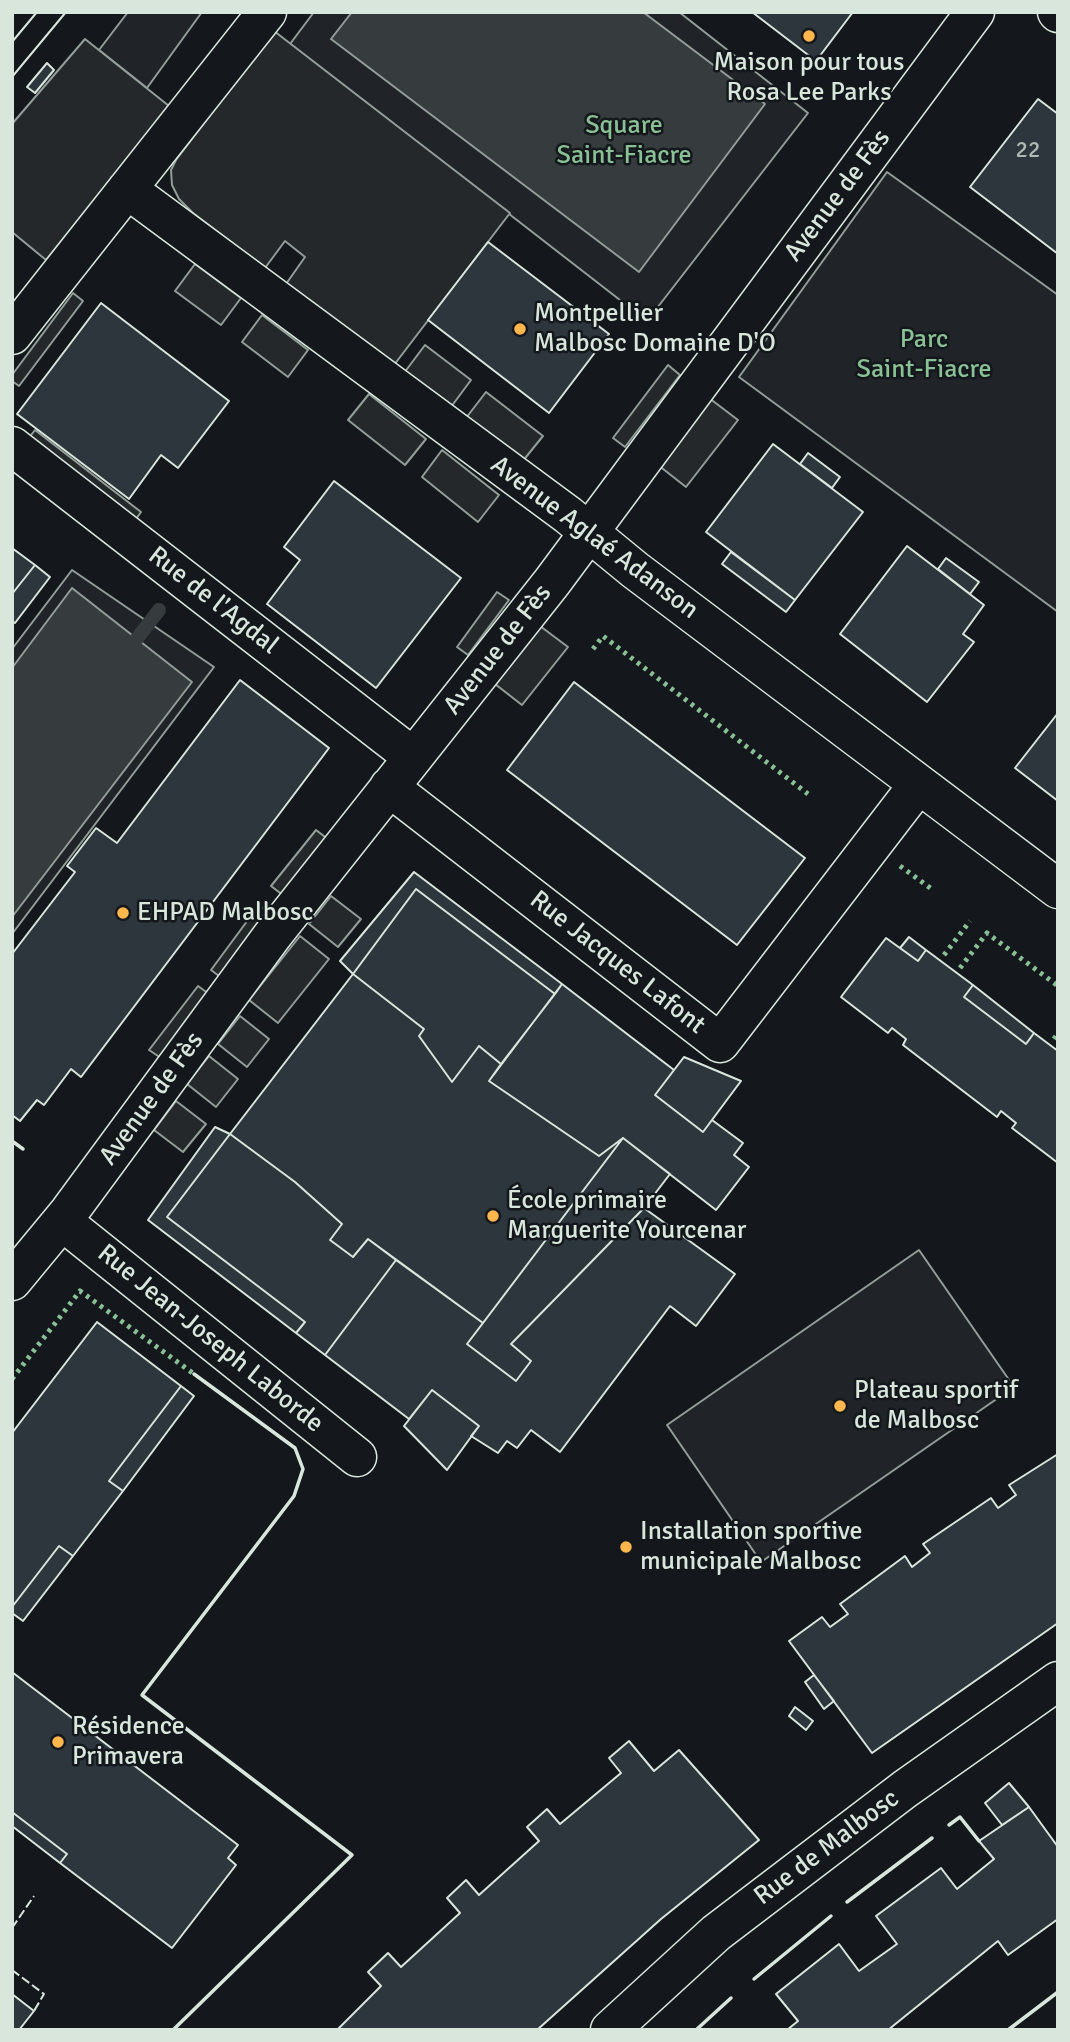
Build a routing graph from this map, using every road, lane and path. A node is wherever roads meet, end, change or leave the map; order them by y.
1 (267, 12) edge
2 (975, 12) edge
3 (127, 189) junction
4 (12, 335) edge
5 (12, 446) edge
6 (590, 532) junction
7 (413, 757) junction
8 (918, 785) junction
9 (389, 787) junction
10 (1058, 889) edge
11 (62, 1221) junction
12 (12, 1281) edge
13 (357, 1457) dead end
14 (1058, 1681) edge
15 (610, 2030) edge

1 - 3 street
2 - 6 street, Avenue de Fès
3 - 4 street
3 - 6 street, Avenue Aglaé Adanson
5 - 7 street, Rue de l'Agdal
6 - 7 street, Avenue de Fès
6 - 8 street, Avenue Aglaé Adanson
7 - 9 street, Avenue de Fès
8 - 9 street, Rue Jacques Lafont
8 - 10 street, Avenue Aglaé Adanson
9 - 11 street, Avenue de Fès
11 - 12 street, Avenue de Fès
11 - 13 street, Rue Jean-Joseph Laborde
14 - 15 street, Rue de Malbosc

